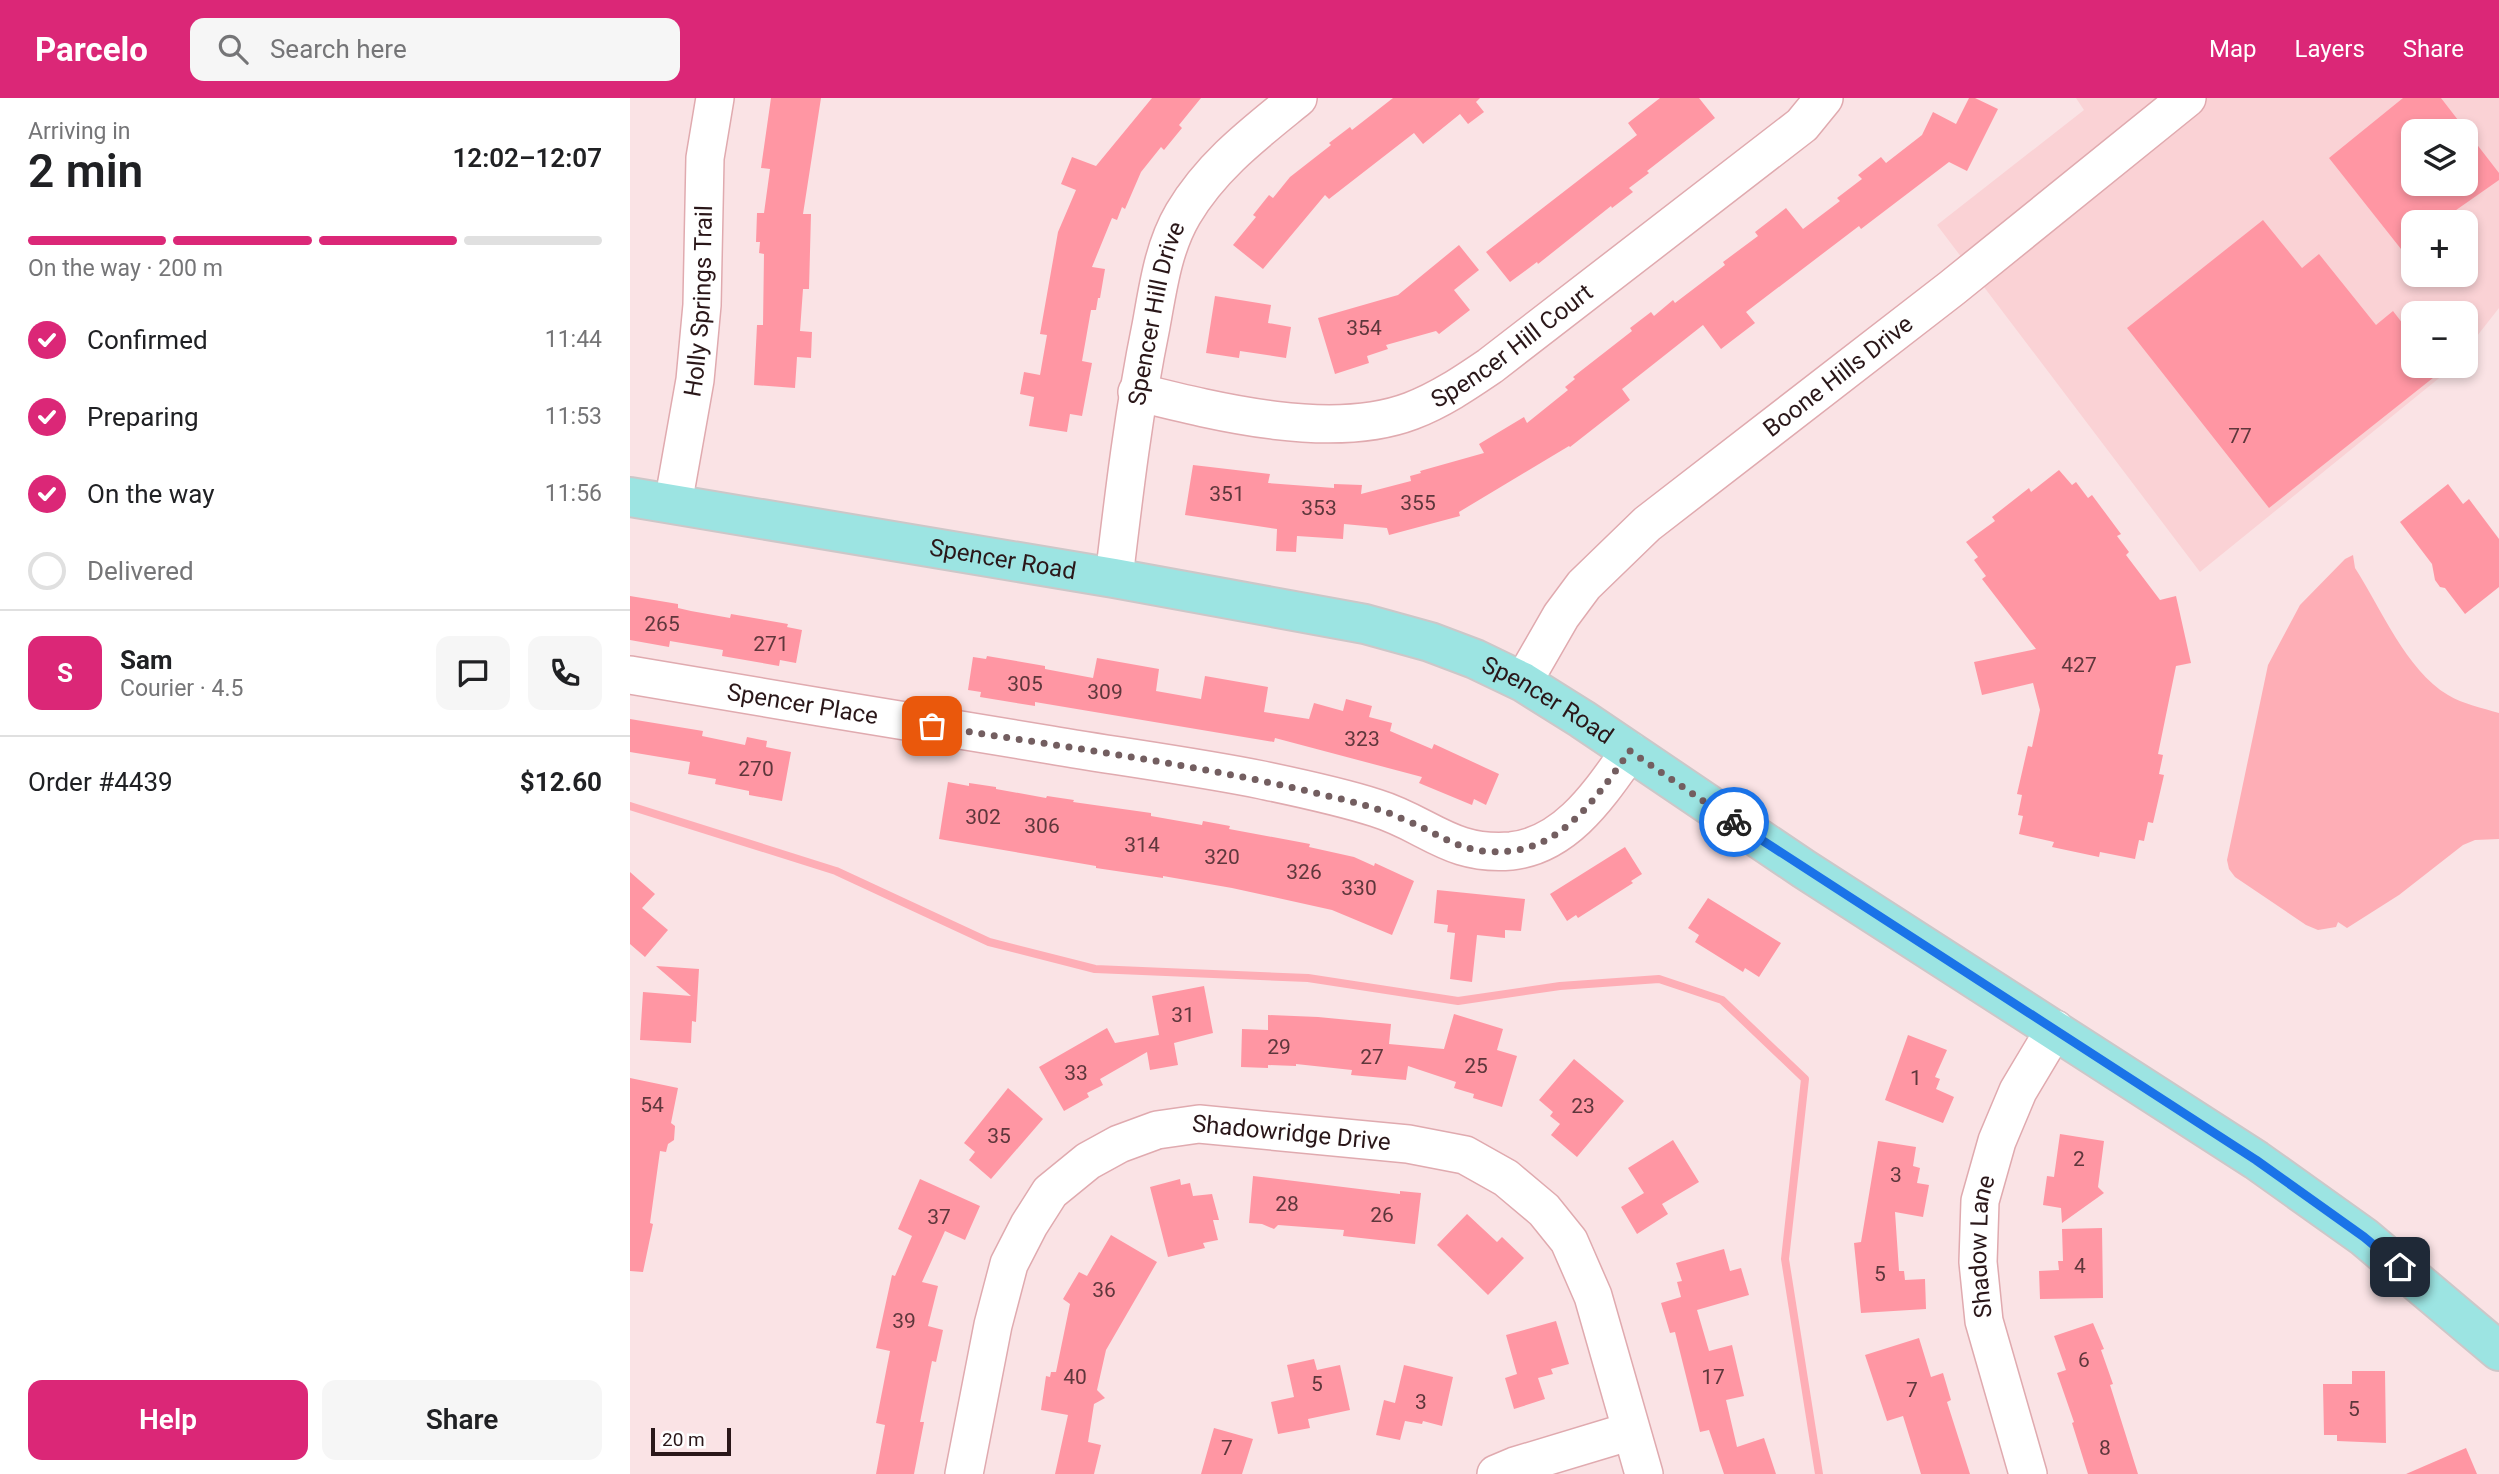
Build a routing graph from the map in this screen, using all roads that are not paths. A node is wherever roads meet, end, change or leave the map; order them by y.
1 (715, 98) edge
2 (1298, 98) edge
3 (1824, 98) edge
4 (2187, 98) edge
5 (1137, 392) junction
6 (630, 497) edge
7 (673, 504) junction
8 (1114, 578) junction
9 (630, 675) edge
10 (1524, 682) junction
11 (1630, 751) junction
12 (2055, 1029) junction
13 (2499, 1351) edge
14 (1631, 1431) junction
15 (964, 1474) edge
16 (1496, 1474) edge
17 (1644, 1474) edge
18 (2028, 1474) edge

1 - 7 street, Holly Springs Trail
2 - 5 street, Spencer Hill Drive
3 - 5 street, Spencer Hill Court
4 - 10 street, Boone Hills Drive
5 - 8 street, Spencer Hill Drive
6 - 7 main road, Spencer Road
7 - 8 main road, Spencer Road
8 - 10 main road, Spencer Road
9 - 11 street, Spencer Place
10 - 11 main road, Spencer Road
11 - 12 main road, Spencer Road
12 - 13 main road, Spencer Road
12 - 18 street, Shadow Lane
14 - 15 street, Shadowridge Drive
14 - 16 street
14 - 17 street, Shadowridge Drive

